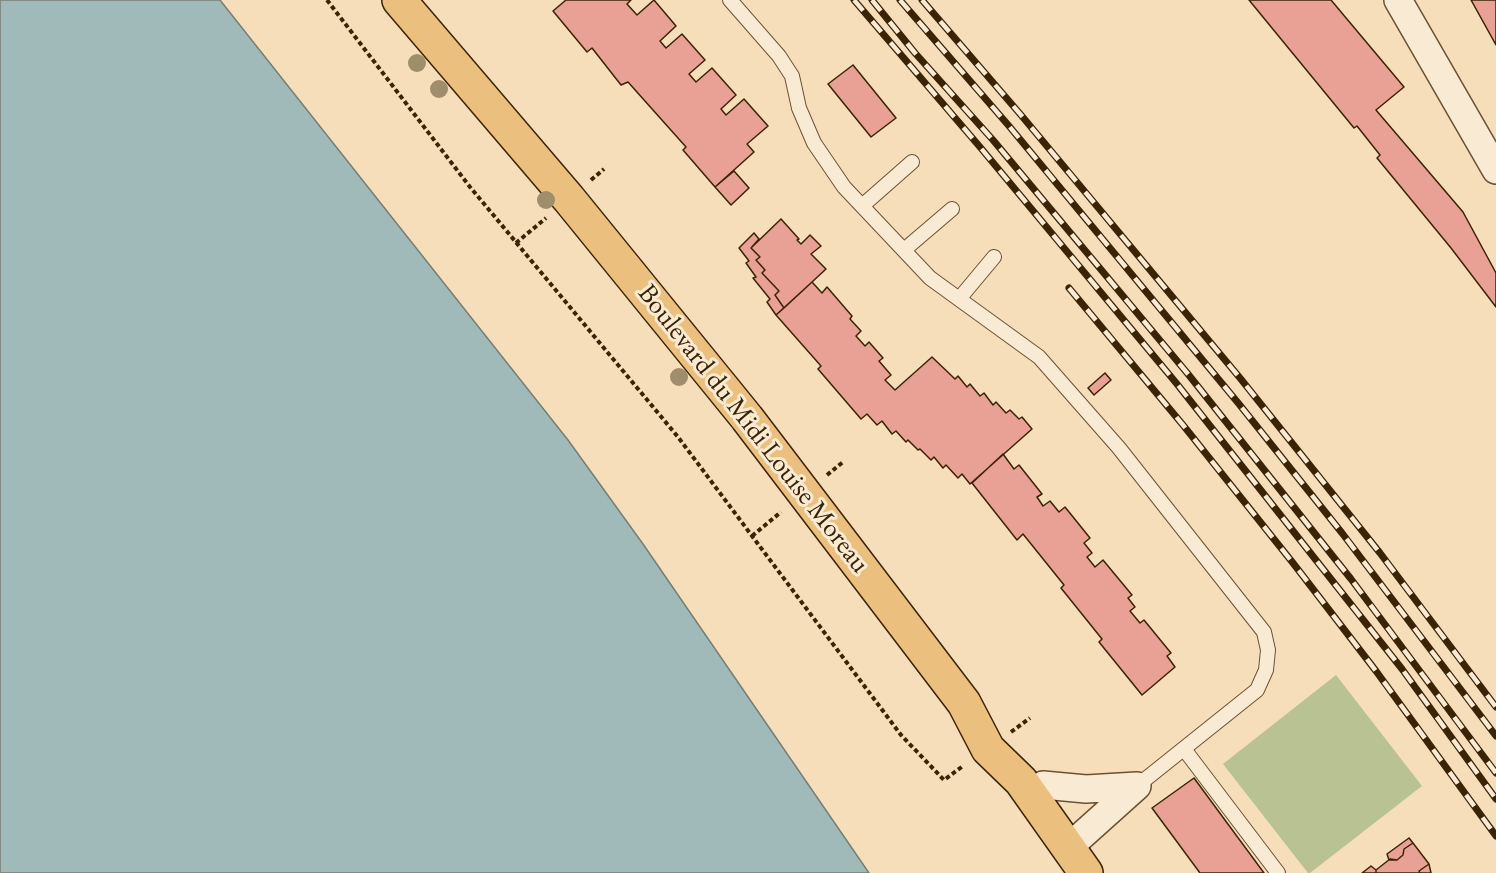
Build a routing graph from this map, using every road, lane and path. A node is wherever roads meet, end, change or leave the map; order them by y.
1 (327, 0) edge
2 (399, 0) edge
3 (420, 0) edge
4 (730, 0) edge
5 (1398, 0) edge
6 (912, 162) dead end
7 (1496, 170) edge
8 (862, 206) junction
9 (952, 209) dead end
10 (904, 250) junction
11 (994, 257) dead end
12 (959, 299) junction
13 (1184, 749) junction
14 (944, 780) dead end
15 (1043, 785) junction
16 (1137, 786) junction
17 (1078, 853) edge
18 (1100, 873) edge
19 (1278, 873) edge

1 - 14 path
2 - 17 main road, Boulevard du Midi Louise Moreau
3 - 15 main road, Boulevard du Midi Louise Moreau
4 - 8 lane
5 - 7 street
6 - 8 lane
8 - 10 lane
9 - 10 lane
10 - 12 lane
11 - 12 lane
12 - 13 lane
13 - 16 lane
13 - 19 lane
15 - 16 street
15 - 17 main road, Boulevard du Midi Louise Moreau
16 - 17 street
17 - 18 main road, Boulevard du Midi Louise Moreau

